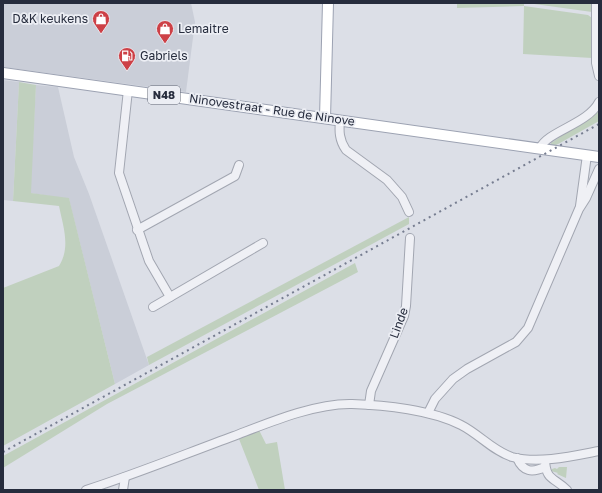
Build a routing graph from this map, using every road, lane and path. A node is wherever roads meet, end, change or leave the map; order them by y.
1 (328, 3) edge
2 (596, 3) edge
3 (3, 73) edge
4 (599, 76) edge
5 (128, 90) junction
6 (599, 102) edge
7 (325, 118) junction
8 (340, 120) junction
9 (540, 148) junction
10 (587, 155) junction
11 (599, 157) edge
12 (239, 165) dead end
13 (597, 173) edge
14 (585, 175) junction
15 (579, 209) junction
16 (409, 212) dead end
17 (137, 230) junction
18 (410, 238) dead end
19 (263, 243) dead end
20 (170, 297) junction
21 (153, 307) dead end
22 (369, 405) junction
23 (428, 413) junction
24 (599, 451) edge
25 (517, 458) junction
26 (545, 463) junction
27 (125, 477) junction
28 (86, 490) edge
29 (123, 490) edge
30 (567, 490) edge

1 - 7 main road
2 - 4 street
3 - 5 main road, Ninovestraat - Rue de Ninove / N48
5 - 7 main road, Ninovestraat - Rue de Ninove / N48
5 - 17 street
6 - 9 street
7 - 8 main road, Ninovestraat - Rue de Ninove / N48
8 - 9 main road, Ninovestraat - Rue de Ninove / N48
8 - 16 street
9 - 10 main road, N48
10 - 11 main road, N48
10 - 14 street
12 - 17 street
13 - 14 street
13 - 15 street
14 - 15 street
15 - 23 street
17 - 20 street
18 - 22 street, Linde
19 - 20 street
20 - 21 street
22 - 23 street
22 - 27 street
23 - 25 street
24 - 26 street
25 - 26 street
25 - 26 street
26 - 30 street
27 - 28 street
27 - 29 street

